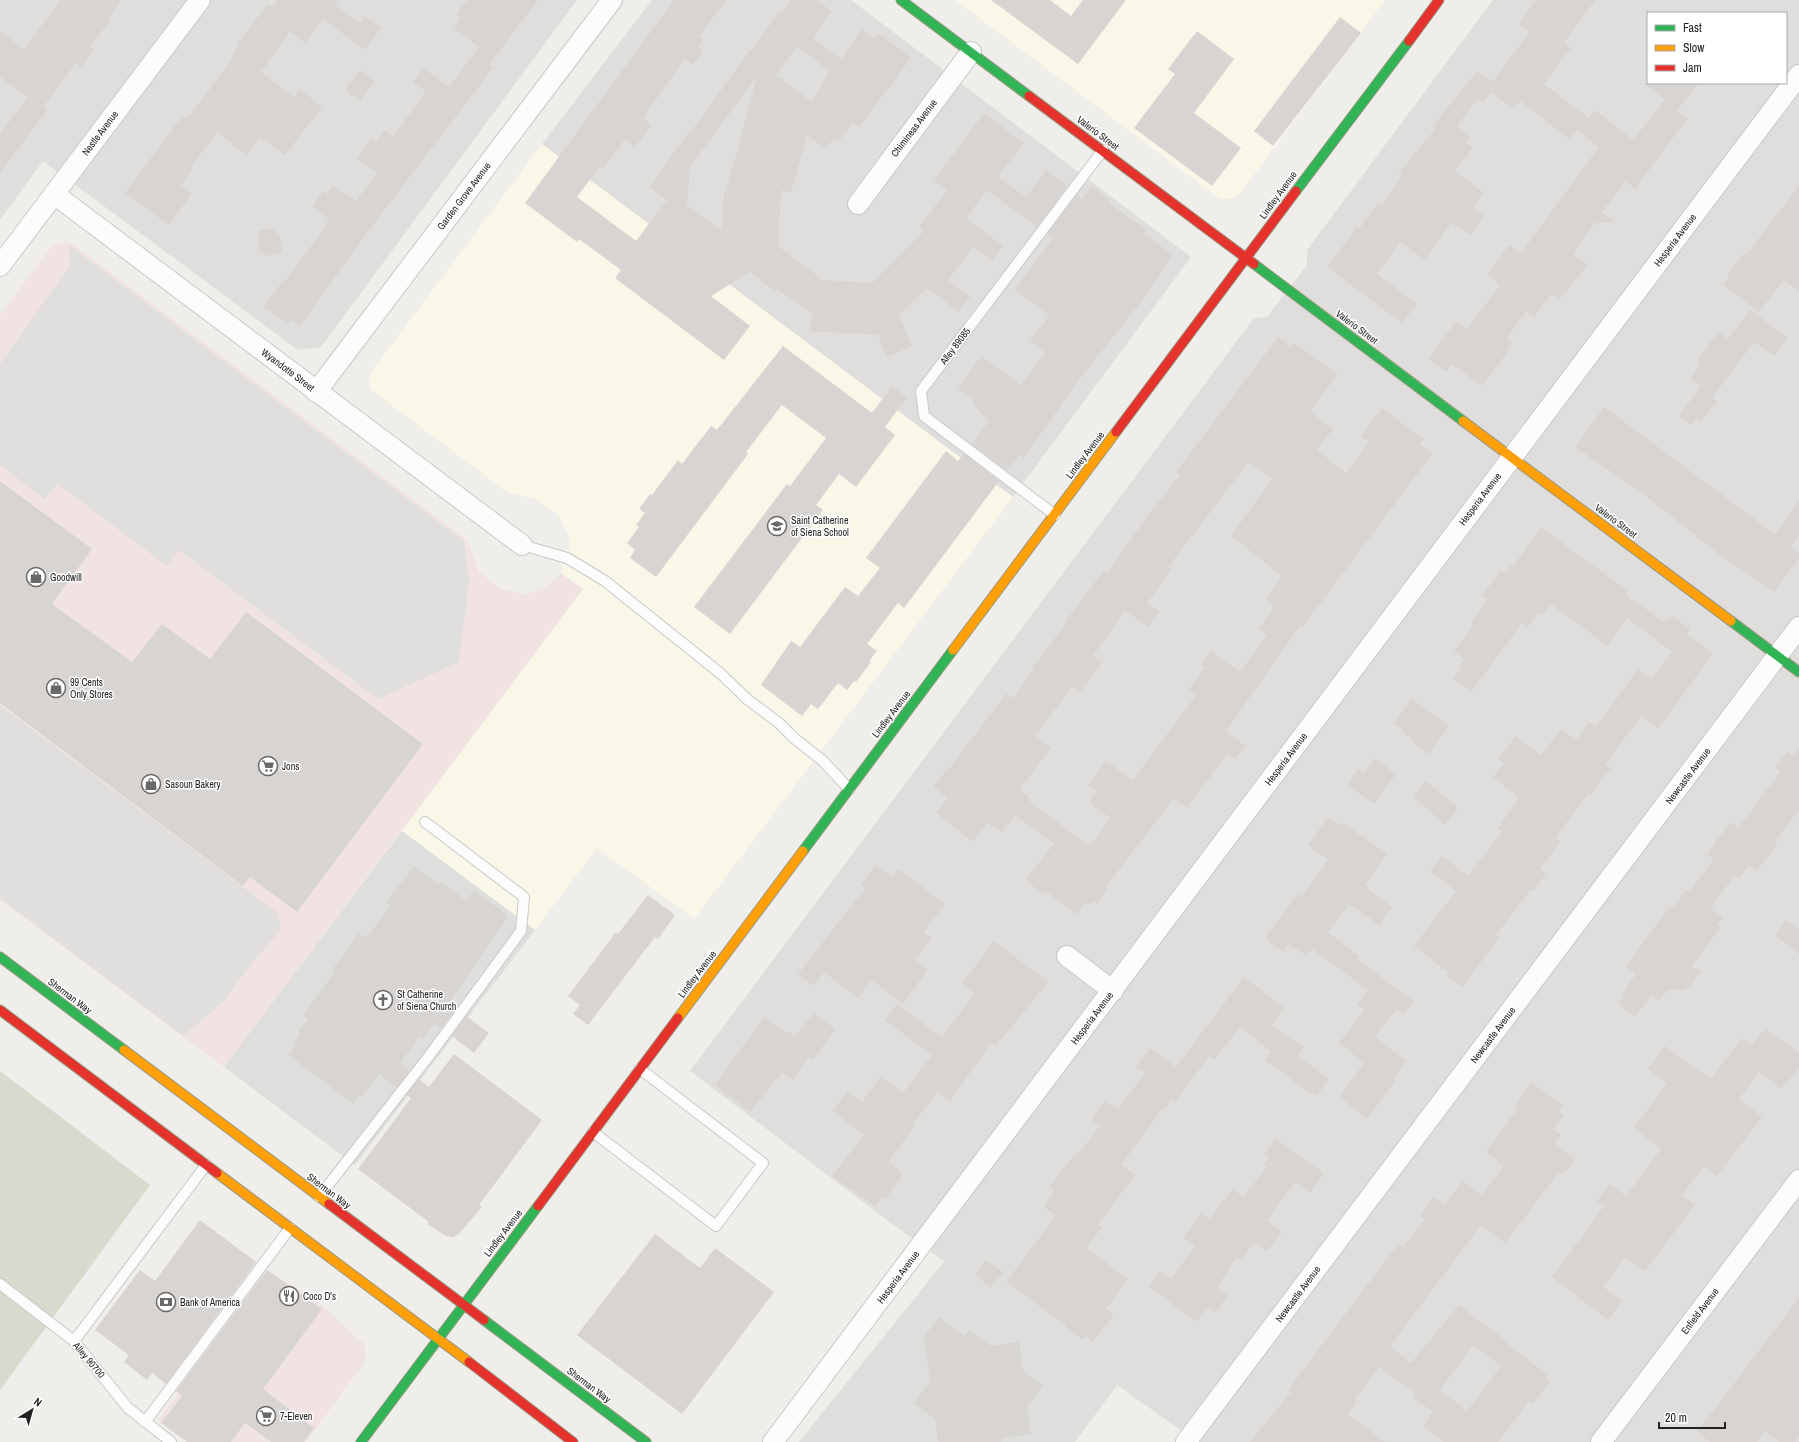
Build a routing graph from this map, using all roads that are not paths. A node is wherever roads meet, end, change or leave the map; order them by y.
1 (200, 0) edge
2 (612, 0) edge
3 (901, 0) edge
4 (1439, 0) edge
5 (971, 52) junction
6 (1799, 75) edge
7 (1103, 150) junction
8 (54, 194) junction
9 (858, 204) dead end
10 (1246, 258) junction
11 (0, 266) edge
12 (316, 392) junction
13 (1512, 457) junction
14 (1055, 515) junction
15 (522, 545) joint
16 (1799, 627) edge
17 (1778, 655) junction
18 (1799, 672) edge
19 (849, 789) junction
20 (425, 822) dead end
21 (1068, 956) dead end
22 (0, 957) edge
23 (1113, 991) junction
24 (0, 1010) edge
25 (640, 1069) junction
26 (593, 1132) junction
27 (206, 1165) junction
28 (1799, 1180) edge
29 (319, 1197) junction
30 (290, 1228) junction
31 (0, 1284) edge
32 (463, 1304) junction
33 (437, 1338) junction
34 (74, 1341) junction
35 (145, 1422) junction
36 (171, 1442) edge
37 (361, 1442) edge
38 (573, 1442) edge
39 (646, 1442) edge
40 (773, 1442) edge
41 (1186, 1442) edge
42 (1601, 1442) edge

1 - 8 street, Nestle Avenue
2 - 12 street, Garden Grove Avenue
3 - 5 main road, Valerio Street
4 - 10 main road, Lindley Avenue
5 - 7 main road, Valerio Street
5 - 9 street, Chimineas Avenue
6 - 13 street, Hesperia Avenue
7 - 10 main road, Valerio Street
7 - 14 lane, Alley 89085
8 - 11 street, Nestle Avenue
8 - 12 street, Wyandotte Street
10 - 13 main road, Valerio Street
10 - 14 main road, Lindley Avenue
12 - 15 street, Wyandotte Street
13 - 17 main road, Valerio Street
13 - 23 street, Hesperia Avenue
14 - 19 main road, Lindley Avenue
15 - 19 lane
16 - 17 street, Newcastle Avenue
17 - 18 main road, Valerio Street
17 - 41 street, Newcastle Avenue
19 - 25 main road, Lindley Avenue
20 - 29 lane
21 - 23 street
22 - 29 main road, Sherman Way
23 - 40 street, Hesperia Avenue
24 - 27 main road
25 - 26 main road, Lindley Avenue
25 - 26 lane
26 - 32 main road, Lindley Avenue
27 - 30 main road
27 - 34 lane
28 - 42 street, Enfield Avenue
29 - 32 main road, Sherman Way
30 - 33 main road
30 - 35 lane
31 - 34 lane, Alley 90700
32 - 33 main road, Lindley Avenue
32 - 39 main road, Sherman Way
33 - 37 main road, Lindley Avenue
33 - 38 main road
34 - 35 lane, Alley 90700
35 - 36 lane, Alley 90700

